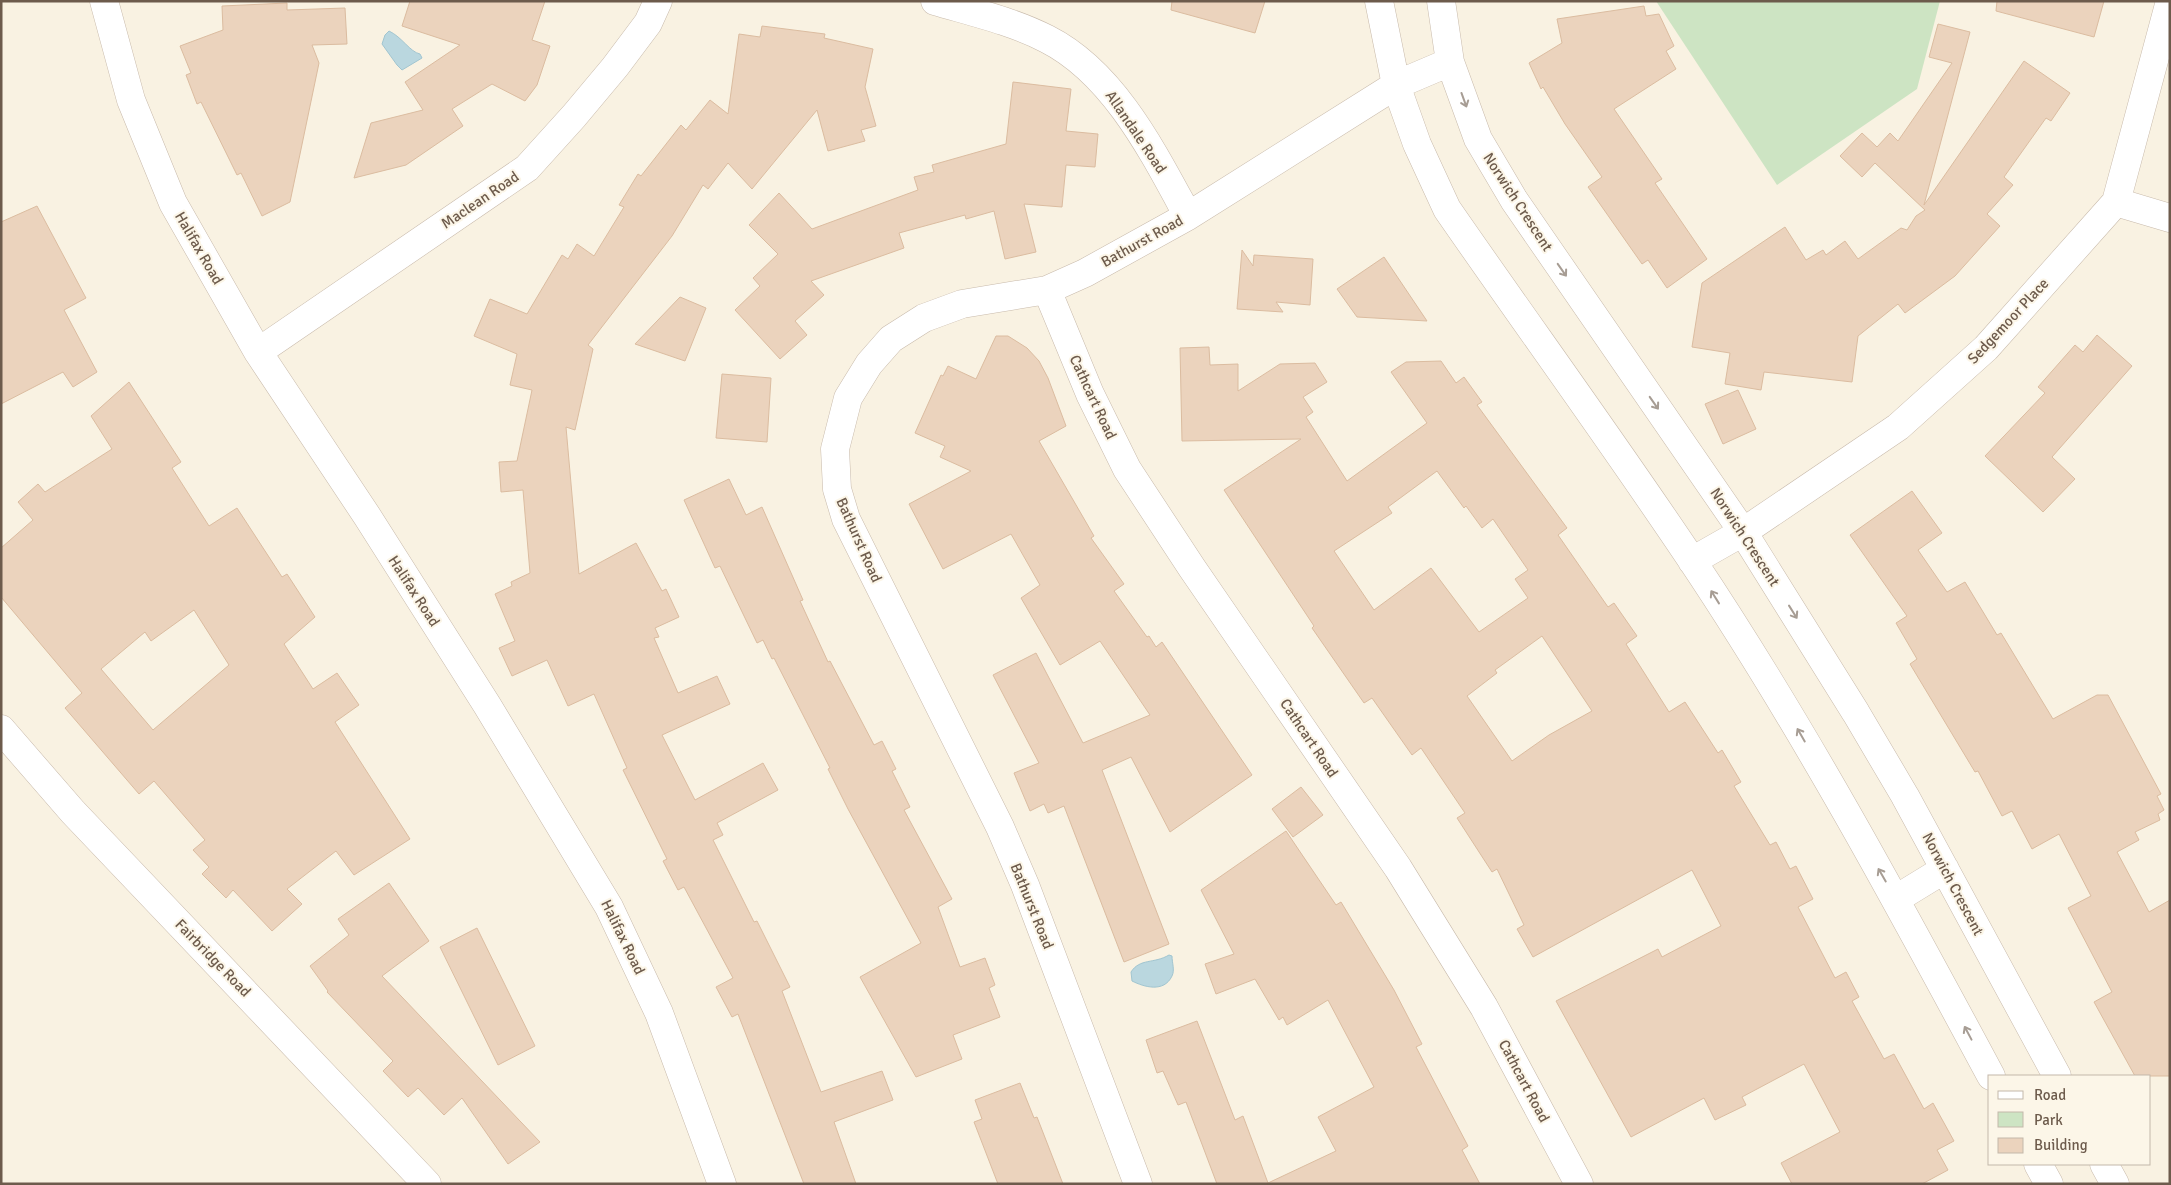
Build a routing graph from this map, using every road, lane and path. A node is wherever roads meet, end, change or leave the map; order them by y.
1 (104, 1) edge
2 (658, 1) edge
3 (935, 1) edge
4 (1379, 1) edge
5 (1441, 1) edge
6 (2170, 1) edge
7 (987, 8) edge
8 (1450, 62) junction
9 (1396, 85) junction
10 (2116, 202) junction
11 (1188, 216) junction
12 (2170, 218) edge
13 (1046, 290) junction
14 (258, 352) junction
15 (1743, 532) junction
16 (1692, 560) junction
17 (1, 729) edge
18 (1945, 869) junction
19 (1896, 899) junction
20 (1990, 1075) edge
21 (2055, 1075) edge
22 (2039, 1165) edge
23 (2105, 1165) edge
24 (428, 1184) edge
25 (722, 1184) edge
26 (1138, 1184) edge
27 (1579, 1184) edge
28 (2049, 1184) edge
29 (2115, 1184) edge

1 - 14 street, Halifax Road
2 - 14 street, Maclean Road
3 - 7 street, Allandale Road
4 - 9 street
5 - 8 street, Norwich Crescent
6 - 10 street, Sedgemoor Place
7 - 11 street, Allandale Road
8 - 9 street, Bathurst Road
8 -> 15 street, Norwich Crescent
9 - 11 street, Bathurst Road
9 - 16 street
10 - 12 street
10 - 15 street, Sedgemoor Place
11 - 13 street, Bathurst Road
13 - 26 street, Bathurst Road
13 - 27 street, Cathcart Road
14 - 25 street, Halifax Road
15 - 16 street, Sedgemoor Place
15 -> 18 street, Norwich Crescent
19 -> 16 street
17 - 24 street, Fairbridge Road
18 - 19 street
18 - 21 street, Norwich Crescent
20 -> 19 street
22 - 28 street
23 - 29 street

